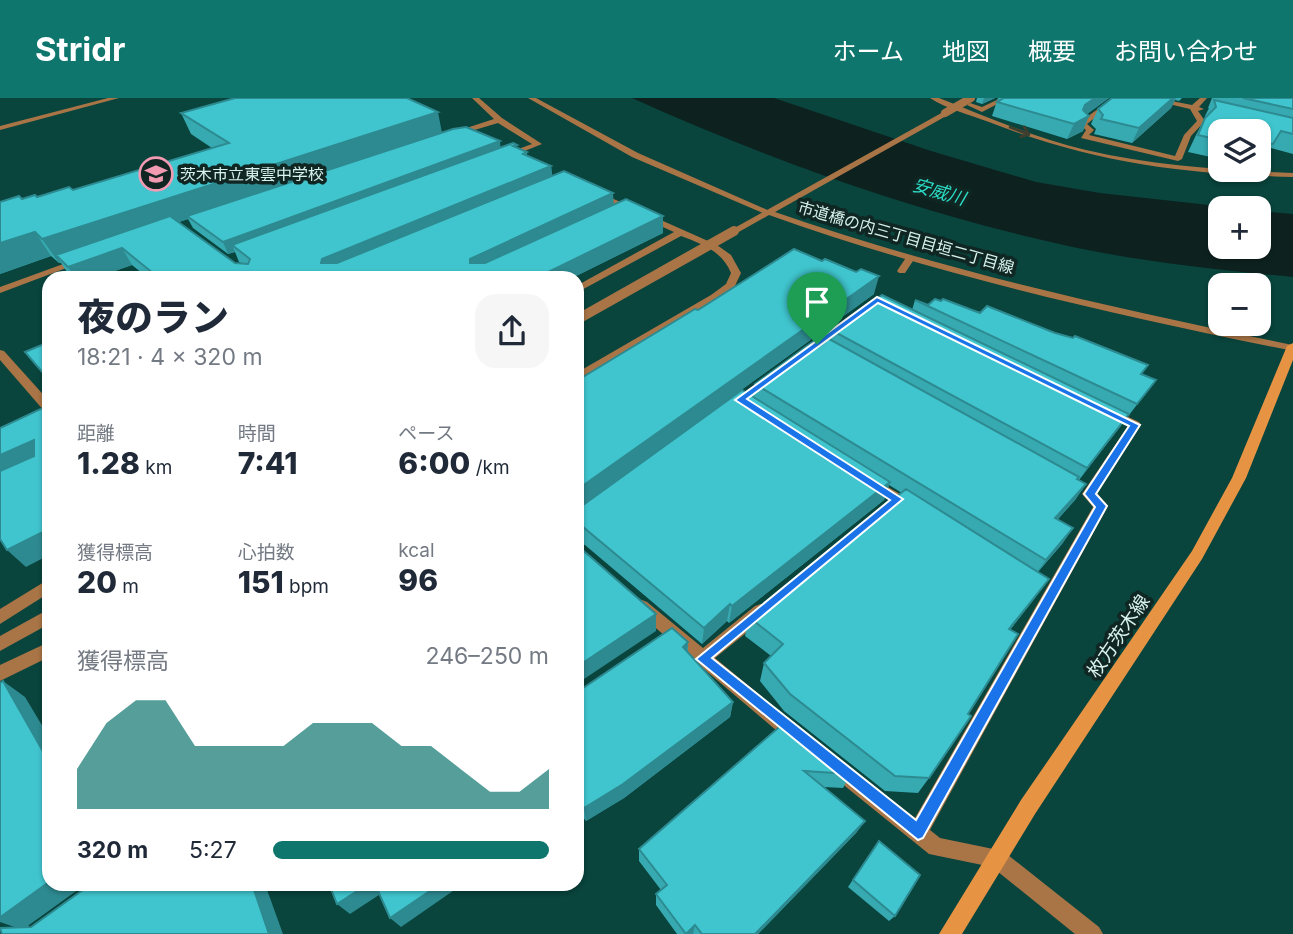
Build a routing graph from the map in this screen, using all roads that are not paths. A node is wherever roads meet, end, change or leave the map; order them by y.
1 (64, 98) edge
2 (116, 98) edge
3 (475, 98) edge
4 (531, 98) edge
5 (933, 98) edge
6 (954, 98) edge
7 (971, 98) edge
8 (1006, 98) edge
9 (1117, 98) edge
10 (1146, 98) edge
11 (1204, 98) edge
12 (1193, 108) junction
13 (71, 109) junction
14 (1205, 111) dead end
15 (499, 120) junction
16 (0, 128) edge
17 (448, 137) edge
18 (1084, 151) junction
19 (499, 159) edge
20 (1178, 159) junction
21 (1208, 163) edge
22 (1271, 168) edge
23 (1293, 170) edge
24 (1293, 176) edge
25 (590, 192) edge
26 (628, 209) junction
27 (768, 212) junction
28 (615, 214) edge
29 (681, 232) junction
30 (90, 258) edge
31 (910, 258) junction
32 (53, 271) edge
33 (902, 271) dead end
34 (42, 275) edge
35 (584, 286) edge
36 (0, 290) edge
37 (857, 314) edge
38 (584, 315) edge
39 (1293, 348) edge
40 (0, 353) edge
41 (795, 359) edge
42 (584, 373) edge
43 (42, 401) edge
44 (1098, 407) edge
45 (864, 478) edge
46 (922, 514) edge
47 (42, 590) edge
48 (630, 596) edge
49 (774, 600) edge
50 (0, 617) edge
51 (42, 620) edge
52 (0, 644) edge
53 (42, 653) edge
54 (702, 659) junction
55 (0, 674) edge
56 (918, 832) junction
57 (996, 858) junction
58 (950, 934) edge
59 (1092, 934) edge

1 - 13 street
2 - 13 street
3 - 15 street
4 - 27 street, 市道橋の内三丁目目垣二丁目線
5 -> 18 street
6 - 8 street
7 - 27 street, bridge
9 - 20 street
10 - 12 street
11 - 12 street
12 - 14 street
12 - 20 street
13 - 16 street
15 - 17 street
15 - 19 street
18 - 20 street
18 - 24 street
20 - 21 street
22 - 23 street
25 - 26 street
26 - 28 street
26 - 29 street
27 - 31 street, 市道橋の内三丁目目垣二丁目線
27 - 38 street, bridge
29 - 35 street
29 - 42 street
30 - 32 street
31 - 33 street
31 - 39 street, 市道橋の内三丁目目垣二丁目線
34 - 36 street
37 - 41 street
39 - 57 main road, 枚方茨木線
40 - 43 street
44 - 56 street
45 - 46 street
47 - 50 street
48 - 54 street
49 - 54 street
51 - 52 street
53 - 55 street
54 - 56 street
56 - 57 street
57 - 58 main road, 枚方茨木線
57 - 59 street

